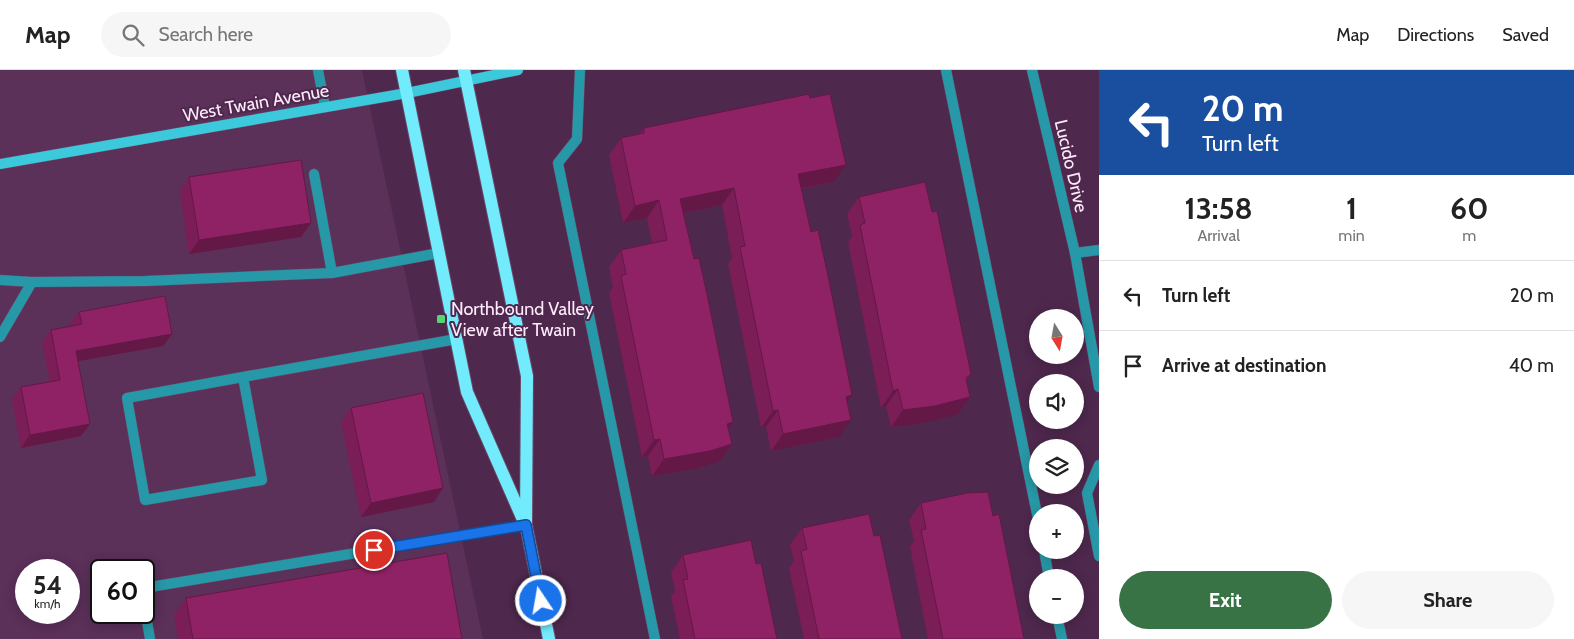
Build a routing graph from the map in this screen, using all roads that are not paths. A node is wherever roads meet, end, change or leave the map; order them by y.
1 (318, 70) edge
2 (402, 70) edge
3 (518, 70) edge
4 (580, 70) edge
5 (946, 70) edge
6 (1032, 70) edge
7 (465, 75) edge
8 (407, 93) junction
9 (325, 107) junction
10 (0, 164) edge
11 (314, 174) dead end
12 (1099, 250) edge
13 (439, 253) junction
14 (1075, 253) junction
15 (332, 273) junction
16 (0, 280) edge
17 (32, 282) junction
18 (0, 337) edge
19 (457, 340) junction
20 (243, 377) junction
21 (1099, 387) edge
22 (1099, 464) edge
23 (1035, 504) edge
24 (526, 525) junction
25 (1099, 556) edge
26 (155, 586) edge
27 (147, 624) edge
28 (1059, 624) edge
29 (150, 639) edge
30 (549, 639) edge
31 (655, 639) edge
32 (1062, 639) edge

1 - 9 street
2 - 8 main road
3 - 7 main road, West Twain Avenue
4 - 31 street
5 - 23 street
6 - 14 street, Lucido Drive
7 - 8 main road, West Twain Avenue
7 - 24 main road
8 - 9 main road, West Twain Avenue
8 - 13 main road
9 - 10 main road, West Twain Avenue
11 - 15 street
12 - 14 street
13 - 15 street
13 - 19 main road
14 - 21 street, Lucido Drive
15 - 17 street
16 - 17 street
17 - 18 street
19 - 20 street
19 - 24 main road
20 - 20 street
22 - 25 street
24 - 26 street
24 - 30 main road
27 - 29 street
28 - 32 street

